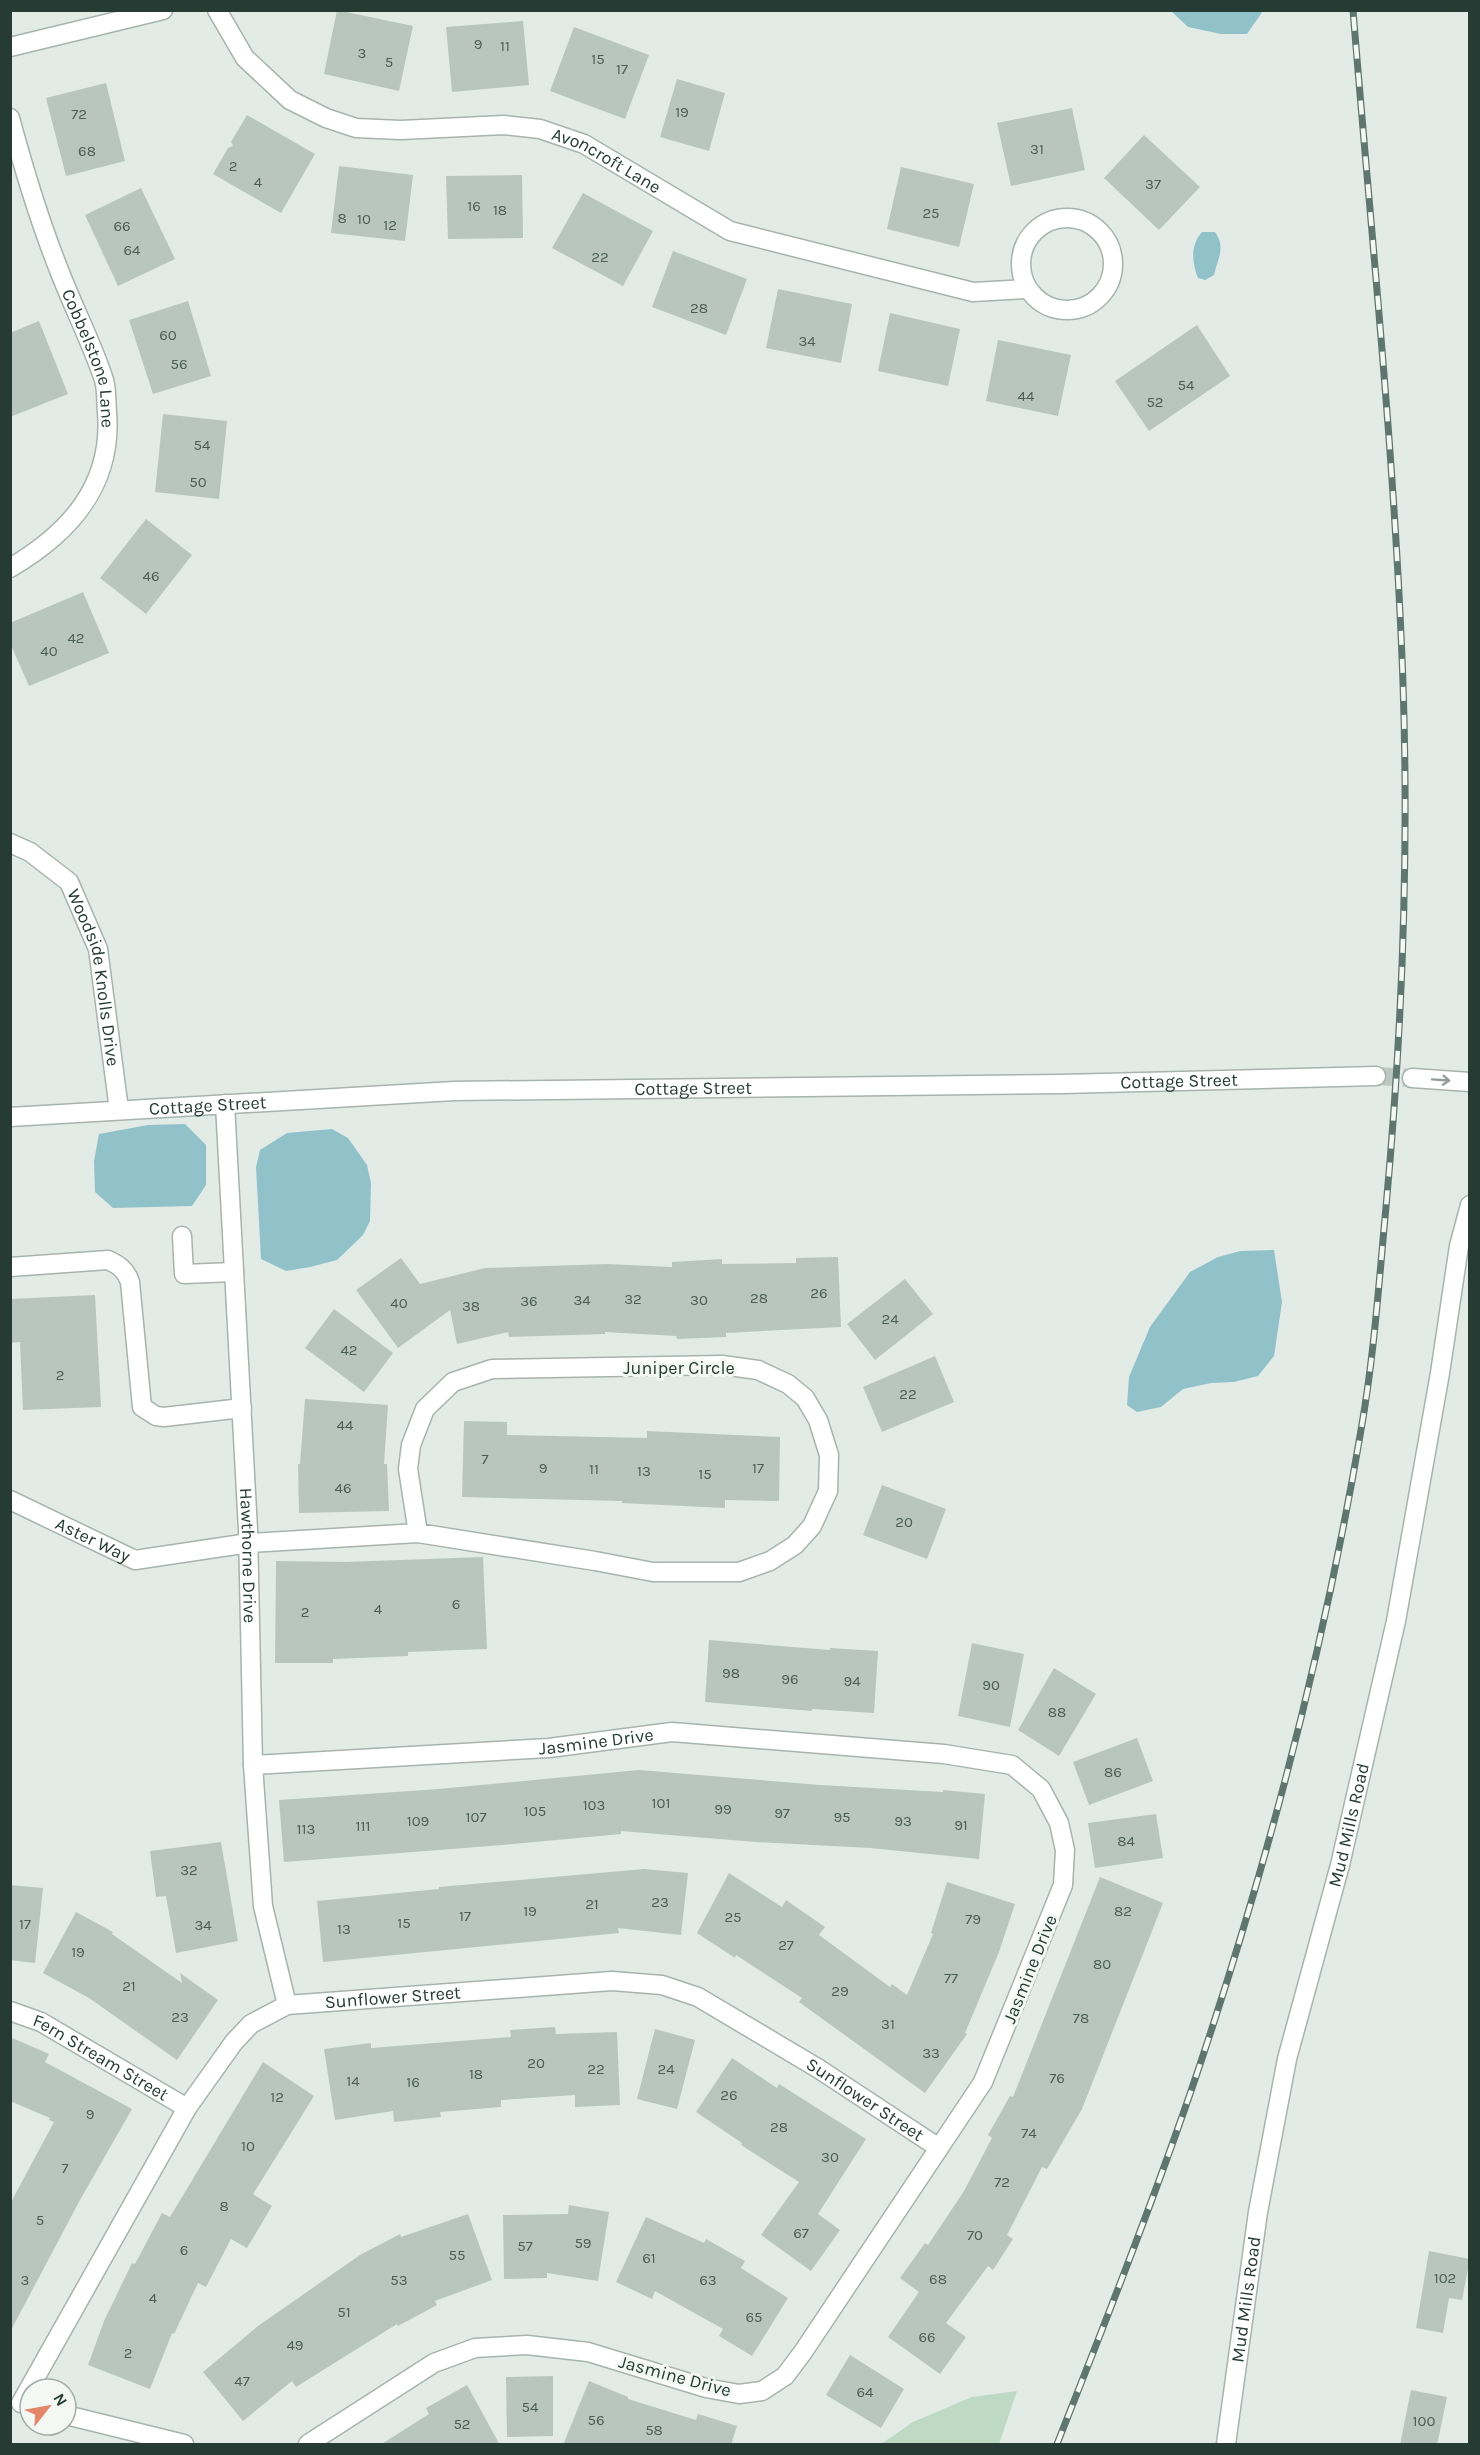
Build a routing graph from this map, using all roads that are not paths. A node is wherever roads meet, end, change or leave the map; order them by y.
1 (163, 10) edge
2 (217, 10) edge
3 (10, 47) edge
4 (10, 118) edge
5 (1026, 289) junction
6 (10, 568) edge
7 (10, 843) edge
8 (1376, 1076) tunnel mouth
9 (1412, 1078) tunnel mouth
10 (1470, 1082) edge
11 (225, 1104) junction
12 (119, 1110) junction
13 (10, 1117) edge
14 (1470, 1205) edge
15 (182, 1236) dead end
16 (10, 1267) edge
17 (234, 1272) junction
18 (242, 1408) junction
19 (10, 1500) edge
20 (418, 1533) junction
21 (249, 1543) junction
22 (253, 1765) junction
23 (286, 2005) junction
24 (10, 2011) edge
25 (187, 2108) junction
26 (939, 2148) junction
27 (35, 2377) edge
28 (78, 2418) edge
29 (184, 2445) edge
30 (308, 2445) edge
31 (1226, 2445) edge

1 - 3 street
2 - 5 street, Avoncroft Lane
4 - 6 street, Cobbelstone Lane
5 - 5 street
7 - 12 street, Woodside Knolls Drive
8 - 11 street, Cottage Street
9 -> 10 street
11 - 12 street, Cottage Street
11 - 17 street, Hawthorne Drive
12 - 13 street, Cottage Street
14 - 31 street, Mud Mills Road
15 - 17 street
16 - 18 street
17 - 18 street, Hawthorne Drive
18 - 21 street, Hawthorne Drive
19 - 21 street, Aster Way
20 - 20 street, Juniper Circle
20 - 21 street, Juniper Circle
21 - 22 street, Hawthorne Drive
22 - 23 street, Hawthorne Drive
22 - 26 street, Jasmine Drive
23 - 25 street, Sunflower Street
23 - 26 street, Sunflower Street
24 - 25 street, Fern Stream Street
25 - 27 street, Sunflower Street
26 - 30 street, Jasmine Drive
28 - 29 street

